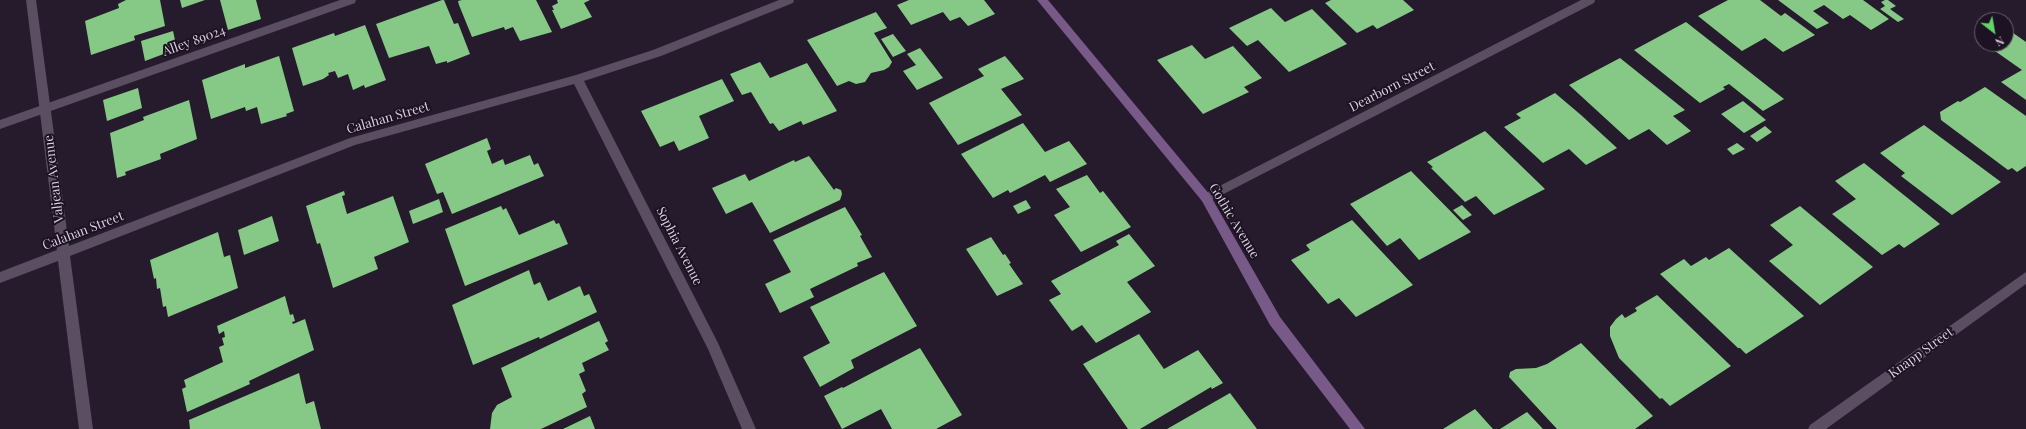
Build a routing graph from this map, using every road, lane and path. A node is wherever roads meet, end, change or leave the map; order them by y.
1 (31, 0) edge
2 (351, 0) edge
3 (790, 0) edge
4 (1042, 0) edge
5 (1590, 0) edge
6 (576, 79) junction
7 (46, 108) junction
8 (0, 125) edge
9 (1206, 198) junction
10 (62, 254) junction
11 (2026, 277) edge
12 (0, 278) edge
13 (86, 429) edge
14 (749, 429) edge
15 (1358, 429) edge
16 (1815, 429) edge

1 - 7 street, Valjean Avenue
2 - 7 street, Alley 89024
3 - 6 street, Calahan Street
4 - 9 street, Gothic Avenue
5 - 9 street, Dearborn Street
6 - 10 street, Calahan Street
6 - 14 street, Sophia Avenue
7 - 8 street, Alley 89024
7 - 10 street, Valjean Avenue
9 - 15 street, Gothic Avenue
10 - 12 street, Calahan Street
10 - 13 street, Valjean Avenue
11 - 16 street, Knapp Street

